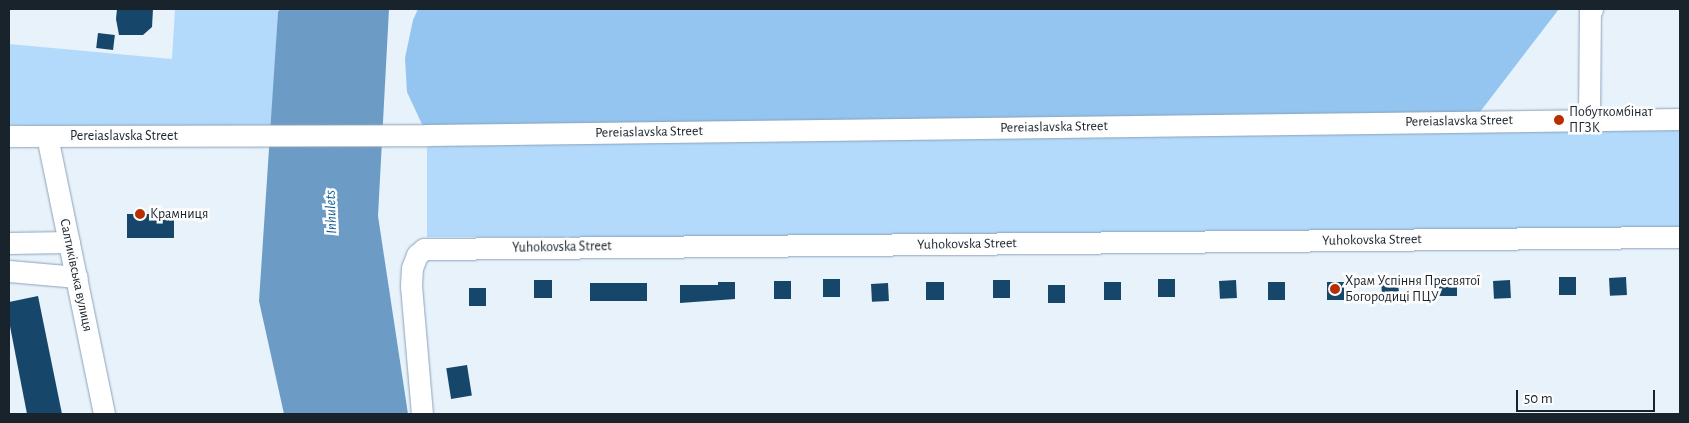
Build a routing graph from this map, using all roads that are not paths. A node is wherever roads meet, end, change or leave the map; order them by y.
1 (1592, 9) edge
2 (1680, 119) edge
3 (1589, 120) junction
4 (9, 136) edge
5 (47, 136) junction
6 (1680, 237) edge
7 (69, 242) junction
8 (9, 243) edge
9 (9, 271) edge
10 (76, 276) junction
11 (104, 414) edge
12 (422, 414) edge

1 - 3 street
2 - 3 street, Pereiaslavska Street
3 - 5 street, Pereiaslavska Street
4 - 5 street, Pereiaslavska Street
5 - 7 street, Салтиківська вулиця
6 - 12 street, Yuhokovska Street
7 - 8 street
7 - 10 street, Салтиківська вулиця
9 - 10 street
10 - 11 street, Салтиківська вулиця

